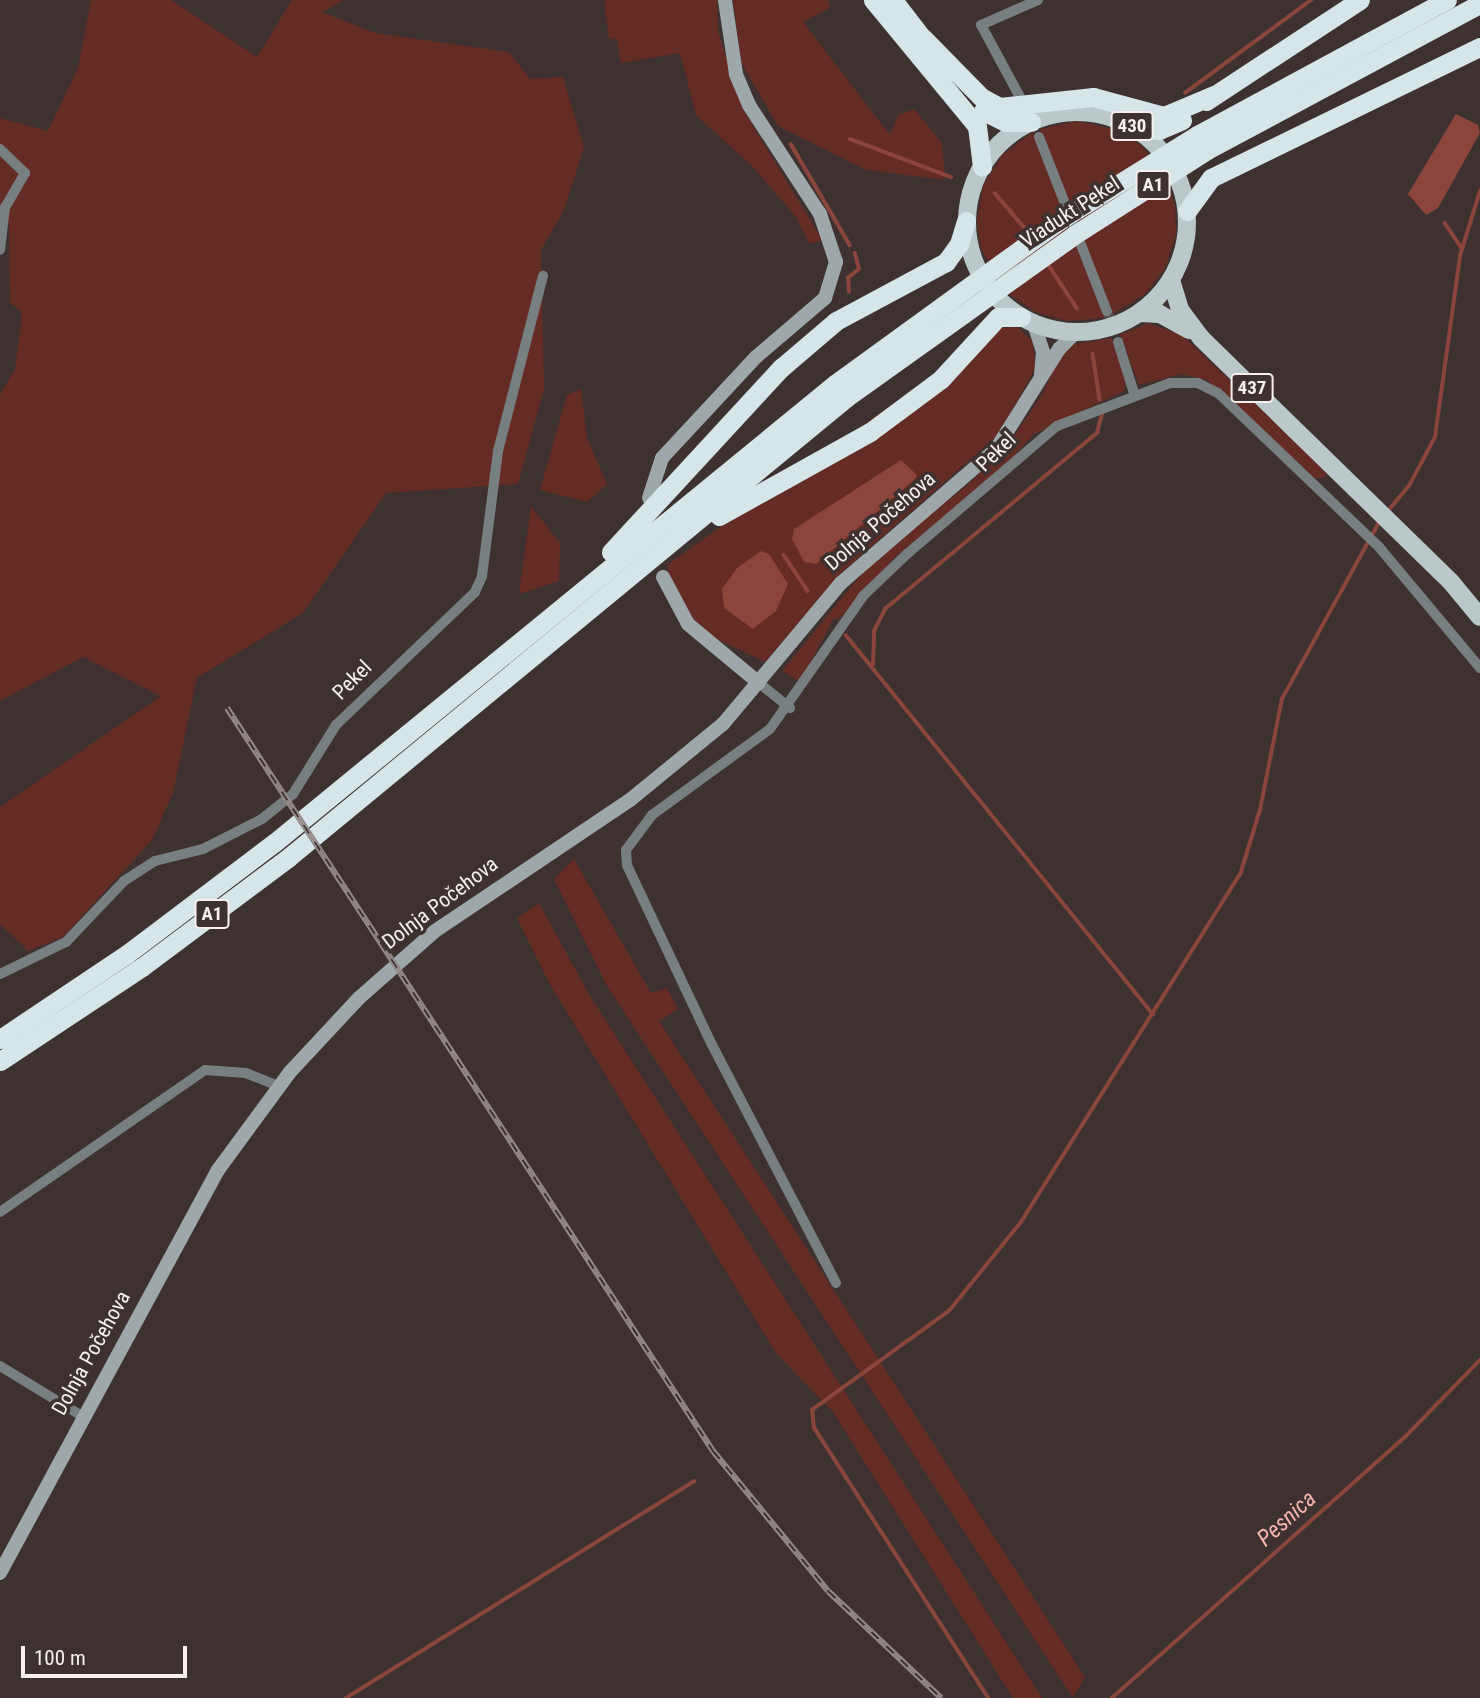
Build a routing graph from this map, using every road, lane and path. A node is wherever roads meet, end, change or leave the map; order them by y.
1 (725, 0) edge
2 (873, 0) edge
3 (893, 0) edge
4 (1038, 0) edge
5 (1360, 0) edge
6 (1447, 0) edge
7 (1479, 4) edge
8 (923, 38) junction
9 (1480, 47) edge
10 (1214, 95) junction
11 (1020, 97) dead end
12 (1133, 127) junction
13 (1035, 129) junction
14 (0, 149) edge
15 (982, 167) junction
16 (1187, 211) junction
17 (966, 221) junction
18 (0, 250) edge
19 (543, 276) dead end
20 (1171, 280) junction
21 (1107, 311) tunnel mouth
22 (1140, 313) junction
23 (1028, 320) junction
24 (1076, 332) junction
25 (1201, 338) junction
26 (1118, 342) tunnel mouth
27 (1040, 383) junction
28 (841, 390) junction
29 (1134, 393) junction
30 (1338, 472) junction
31 (1321, 490) junction
32 (649, 498) dead end
33 (656, 570) junction
34 (565, 604) junction
35 (1480, 617) edge
36 (1480, 668) edge
37 (759, 682) junction
38 (790, 708) junction
39 (0, 974) edge
40 (0, 1039) edge
41 (0, 1061) edge
42 (278, 1087) junction
43 (0, 1212) edge
44 (836, 1283) dead end
45 (0, 1366) edge
46 (82, 1416) junction
47 (0, 1573) edge

1 - 32 main road
2 - 15 highway, 430
3 - 8 highway, 430
4 - 11 street
5 - 10 highway
6 - 28 highway, Viadukt Pekel / A1, bridge
7 - 28 highway, Viadukt Pekel / A1, bridge
8 - 10 highway
8 - 13 highway, 430
9 - 16 highway
10 - 12 highway
12 - 13 main road, 430
12 - 16 main road, 430
13 - 15 main road, 430
13 - 21 street
14 - 18 street
15 - 17 main road, 430
16 - 20 main road, 430
17 - 23 main road, 430
17 - 34 highway
19 - 39 street, Pekel
20 - 22 main road, 430
20 - 25 main road, 437
22 - 24 main road, 430
22 - 25 main road
23 - 24 main road, 430
23 - 27 main road
23 - 33 highway
24 - 27 main road, Dolnja Počehova
25 - 30 main road, 437
26 - 29 street
27 - 37 main road, Dolnja Počehova
28 - 33 highway, A1
28 - 34 highway, A1
29 - 31 street
29 - 38 street, Pekel
30 - 31 street
30 - 35 main road, 437
31 - 36 street
33 - 37 main road
33 - 41 highway, A1
34 - 40 highway, A1
37 - 38 street
37 - 42 main road, Dolnja Počehova
38 - 44 street, Pekel
42 - 43 street
42 - 46 main road, Dolnja Počehova
45 - 46 street
46 - 47 main road, Dolnja Počehova

